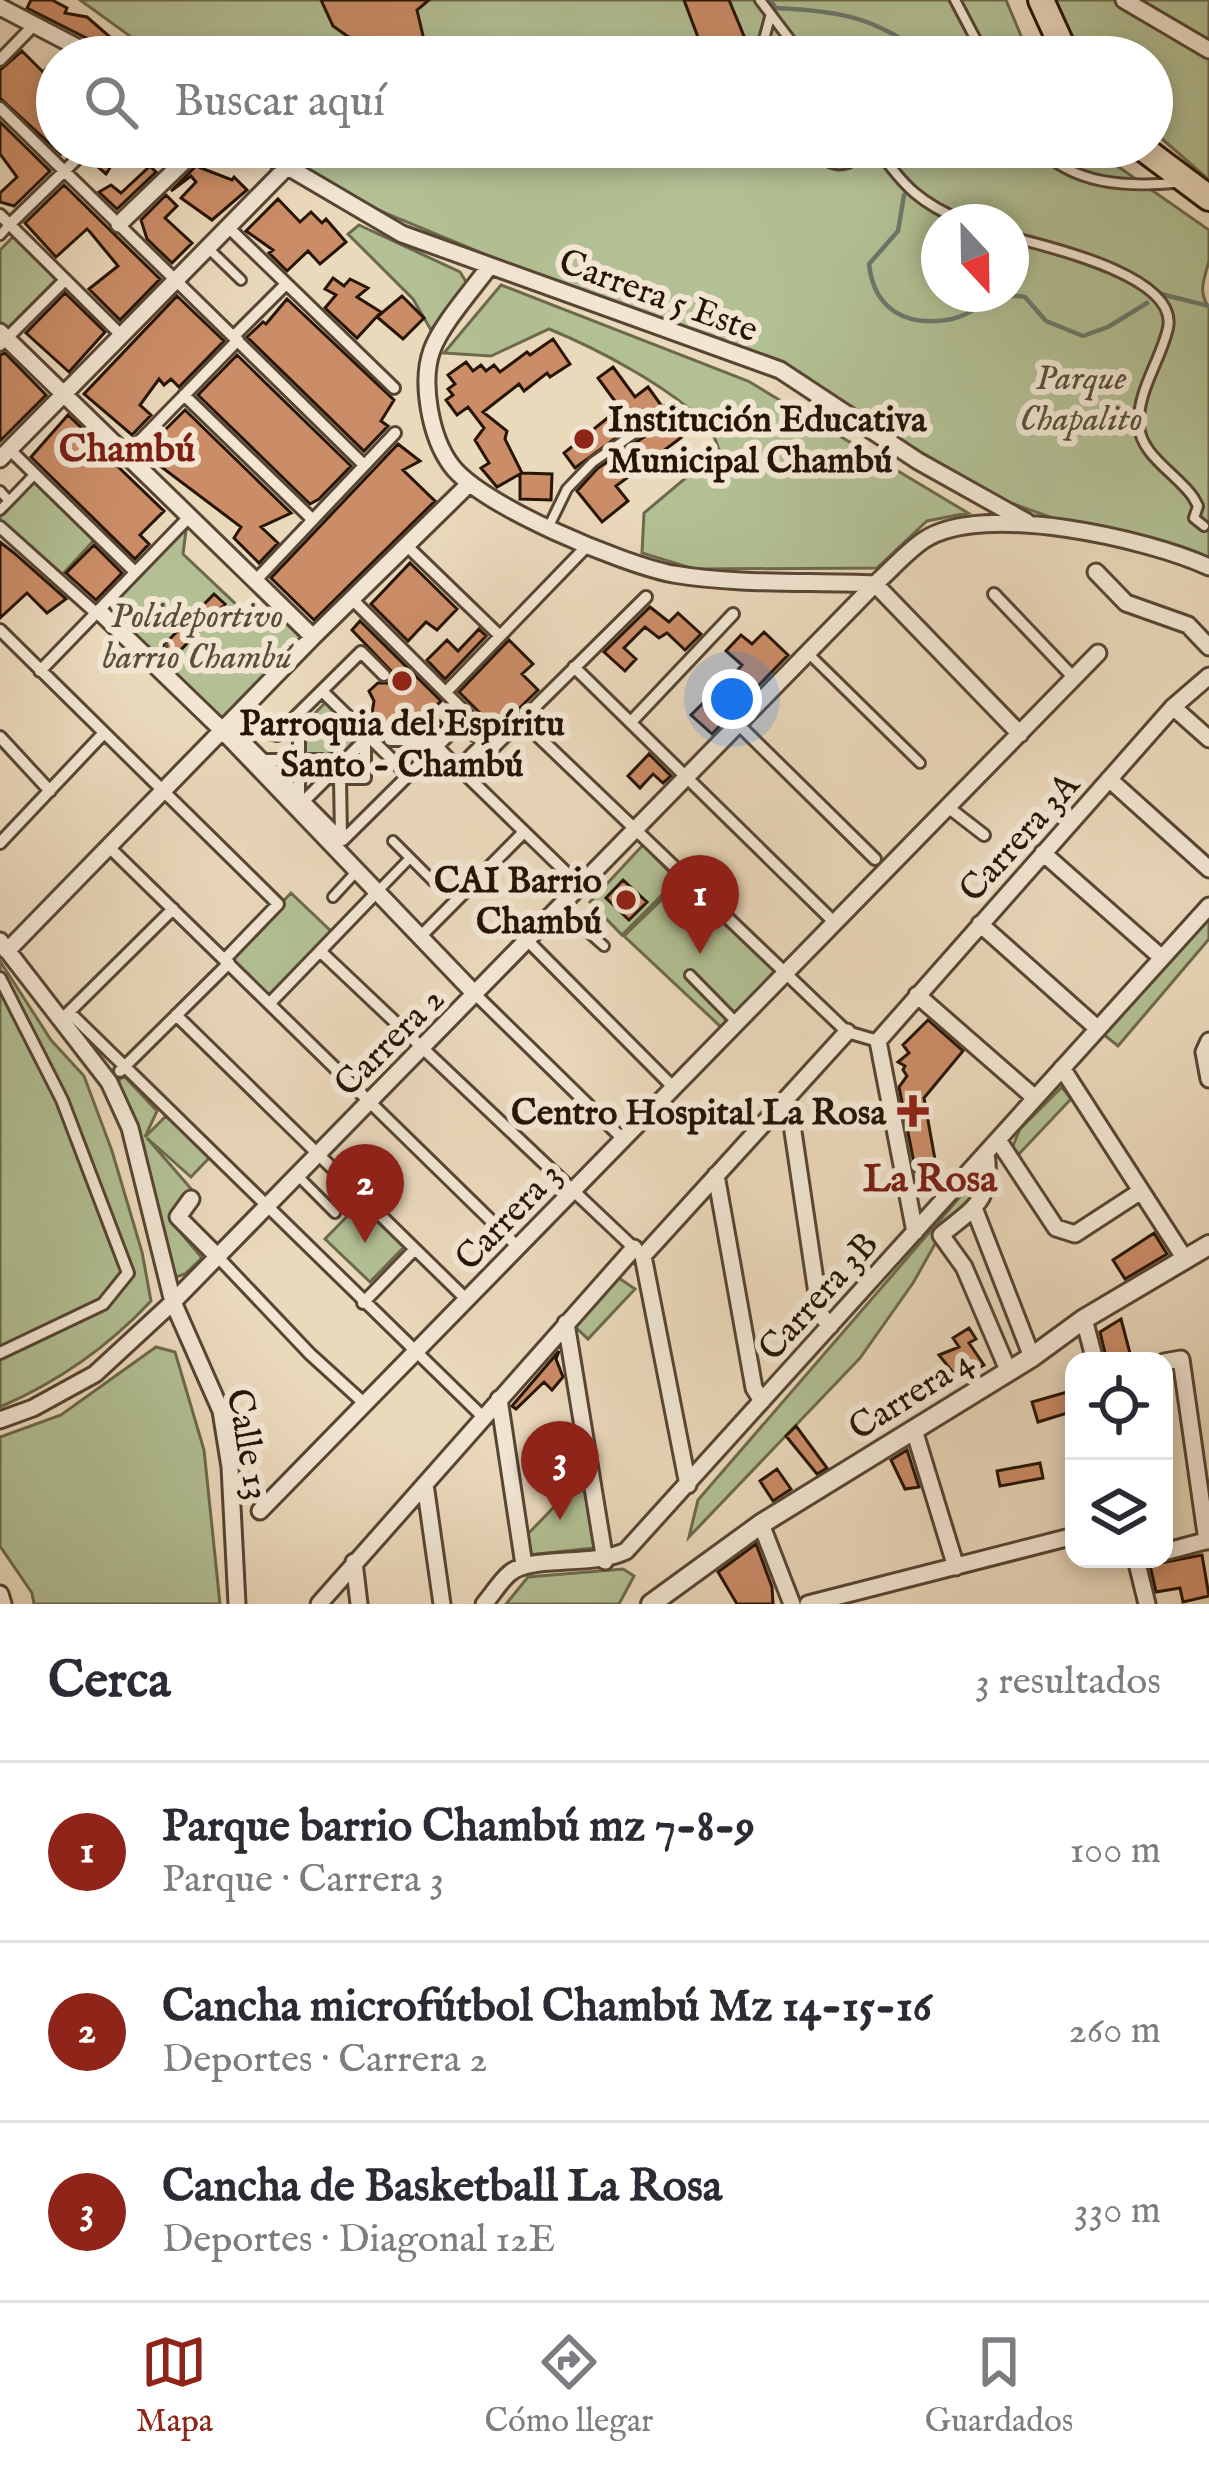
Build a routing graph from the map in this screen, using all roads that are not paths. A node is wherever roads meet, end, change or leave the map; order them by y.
1 (760, 0) edge
2 (956, 0) edge
3 (1040, 0) edge
4 (1124, 0) edge
5 (0, 7) edge
6 (770, 17) junction
7 (34, 25) junction
8 (55, 36) edge
9 (765, 36) edge
10 (786, 36) edge
11 (974, 36) edge
12 (1057, 36) edge
13 (1209, 50) edge
14 (0, 60) edge
15 (0, 108) edge
16 (36, 143) edge
17 (62, 168) edge
18 (68, 168) edge
19 (177, 168) edge
20 (286, 168) edge
21 (289, 168) edge
22 (890, 168) edge
23 (1062, 168) edge
24 (1168, 168) edge
25 (65, 171) junction
26 (1186, 182) junction
27 (1209, 198) edge
28 (927, 204) edge
29 (5, 220) edge
30 (119, 224) junction
31 (227, 226) junction
32 (0, 235) edge
33 (1029, 243) edge
34 (206, 247) junction
35 (489, 267) junction
36 (176, 278) junction
37 (65, 280) junction
38 (241, 280) dead end
39 (286, 284) junction
40 (121, 335) junction
41 (2, 338) edge
42 (236, 338) junction
43 (394, 388) dead end
44 (63, 394) junction
45 (184, 395) junction
46 (671, 408) dead end
47 (394, 433) dead end
48 (5, 454) edge
49 (126, 455) junction
50 (364, 465) junction
51 (32, 476) dead end
52 (469, 484) junction
53 (0, 491) edge
54 (9, 500) junction
55 (0, 510) edge
56 (189, 517) junction
57 (313, 520) junction
58 (1030, 523) junction
59 (1204, 526) dead end
60 (0, 527) edge
61 (549, 528) junction
62 (587, 545) junction
63 (407, 546) junction
64 (1206, 566) edge
65 (135, 572) junction
66 (1096, 572) dead end
67 (255, 581) junction
68 (875, 584) junction
69 (994, 594) dead end
70 (646, 597) dead end
71 (351, 598) junction
72 (98, 612) junction
73 (733, 614) dead end
74 (0, 630) edge
75 (500, 636) junction
76 (313, 637) junction
77 (1209, 647) edge
78 (1099, 653) dead end
79 (809, 654) junction
80 (574, 667) junction
81 (40, 671) junction
82 (384, 675) dead end
83 (1209, 676) edge
84 (1074, 678) junction
85 (322, 691) junction
86 (446, 692) junction
87 (1173, 707) junction
88 (298, 714) junction
89 (521, 720) junction
90 (631, 722) junction
91 (740, 726) junction
92 (221, 729) junction
93 (1020, 734) junction
94 (102, 735) junction
95 (0, 737) edge
96 (367, 739) junction
97 (1209, 739) edge
98 (390, 740) dead end
99 (417, 740) junction
100 (497, 744) junction
101 (263, 760) junction
102 (298, 760) junction
103 (346, 760) junction
104 (920, 763) dead end
105 (412, 771) junction
106 (334, 778) junction
107 (689, 778) junction
108 (1109, 779) junction
109 (50, 790) junction
110 (164, 794) junction
111 (305, 802) junction
112 (341, 808) junction
113 (953, 812) dead end
114 (636, 831) junction
115 (524, 832) junction
116 (984, 836) dead end
117 (341, 837) junction
118 (393, 842) dead end
119 (0, 843) edge
120 (110, 848) junction
121 (1043, 854) junction
122 (410, 859) junction
123 (875, 859) dead end
124 (1209, 869) edge
125 (357, 871) junction
126 (433, 880) dead end
127 (581, 887) junction
128 (377, 892) junction
129 (333, 897) dead end
130 (1209, 906) edge
131 (561, 908) junction
132 (173, 909) junction
133 (835, 923) junction
134 (980, 924) junction
135 (421, 936) junction
136 (528, 941) junction
137 (4, 946) edge
138 (604, 946) dead end
139 (320, 951) junction
140 (1162, 958) junction
141 (227, 961) junction
142 (784, 972) junction
143 (690, 975) dead end
144 (0, 978) edge
145 (475, 994) junction
146 (917, 995) junction
147 (270, 1003) junction
148 (176, 1015) junction
149 (64, 1017) junction
150 (737, 1023) junction
151 (1098, 1029) junction
152 (847, 1032) junction
153 (878, 1041) junction
154 (1208, 1042) edge
155 (423, 1048) junction
156 (122, 1068) junction
157 (1062, 1068) junction
158 (1209, 1078) edge
159 (109, 1082) junction
160 (674, 1088) junction
161 (1035, 1098) junction
162 (371, 1100) junction
163 (780, 1106) junction
164 (623, 1139) junction
165 (992, 1146) junction
166 (319, 1154) junction
167 (297, 1175) junction
168 (716, 1175) junction
169 (574, 1190) junction
170 (1141, 1191) junction
171 (191, 1199) dead end
172 (265, 1208) junction
173 (974, 1208) junction
174 (335, 1213) dead end
175 (915, 1232) junction
176 (1209, 1245) edge
177 (518, 1247) junction
178 (415, 1249) junction
179 (638, 1252) junction
180 (218, 1256) junction
181 (1185, 1259) junction
182 (467, 1300) junction
183 (173, 1302) junction
184 (363, 1303) junction
185 (1084, 1319) junction
186 (566, 1322) junction
187 (830, 1325) junction
188 (1093, 1352) edge
189 (0, 1353) edge
190 (414, 1353) junction
191 (1032, 1357) junction
192 (1173, 1361) edge
193 (1008, 1370) junction
194 (499, 1399) junction
195 (762, 1401) junction
196 (365, 1404) junction
197 (483, 1417) junction
198 (0, 1420) edge
199 (914, 1430) junction
200 (425, 1484) junction
201 (688, 1486) junction
202 (260, 1510) dead end
203 (761, 1524) junction
204 (1065, 1538) edge
205 (1208, 1540) edge
206 (1173, 1550) edge
207 (354, 1562) junction
208 (605, 1562) junction
209 (524, 1565) junction
210 (956, 1568) junction
211 (1139, 1568) edge
212 (0, 1594) edge
213 (4, 1604) edge
214 (237, 1604) edge
215 (319, 1604) edge
216 (359, 1604) edge
217 (442, 1604) edge
218 (484, 1604) edge
219 (651, 1604) edge
220 (792, 1604) edge
221 (808, 1604) edge
222 (1147, 1604) edge

1 - 6 lane
2 - 11 lane
3 - 12 main road
4 - 13 street
5 - 7 street
6 - 9 lane
6 - 10 lane
7 - 8 street
7 - 14 street
15 - 16 street
17 - 25 street
18 - 25 street
19 - 30 street
20 - 31 street
21 - 35 street, Carrera 5 Este
22 - 28 lane
23 - 26 lane
24 - 26 main road
25 - 29 street
25 - 30 street
26 - 27 main road
29 - 32 lane
29 - 37 street
30 - 36 street
31 - 34 street
31 - 39 street
33 - 59 lane
34 - 36 street
34 - 38 lane
35 - 52 street
35 - 58 street, Carrera 5 Este
36 - 40 street
36 - 42 street
37 - 40 street
37 - 41 street
39 - 42 street
39 - 43 street
40 - 44 street
41 - 44 street
42 - 45 street
42 - 50 street
44 - 48 street
44 - 49 street
45 - 49 street
45 - 57 street
46 - 61 lane
47 - 50 street
48 - 65 street
49 - 56 street
50 - 57 street
51 - 54 lane
52 - 61 street
52 - 63 street
53 - 54 lane
54 - 55 lane
56 - 65 street
56 - 67 street
57 - 67 street
58 - 64 street
58 - 68 street, Carrera 2
60 - 72 street
61 - 62 street
62 - 68 street
62 - 75 street
63 - 71 street
63 - 75 street
65 - 72 street
66 - 77 street
67 - 76 street
68 - 79 street, Carrera 2
68 - 93 street
69 - 84 street
70 - 80 street
71 - 76 street
71 - 86 street
72 - 81 street
72 - 92 street
73 - 90 street
74 - 81 street
75 - 86 street
76 - 92 street
78 - 84 street, Carrera 3
79 - 91 street, Carrera 2
79 - 104 lane
80 - 89 street
80 - 90 street
81 - 94 street
82 - 85 street
83 - 87 street, Carrera 3A
84 - 93 street, Carrera 3
85 - 88 street
85 - 96 street
86 - 100 street
87 - 97 street
87 - 108 street, Carrera 3A
88 - 101 street
88 - 102 street
89 - 100 street
89 - 114 street
90 - 107 street
91 - 107 street, Carrera 2
91 - 123 street
92 - 110 street
92 - 125 street
93 - 133 street, Carrera 3
94 - 109 street
94 - 110 street
95 - 109 street
96 - 103 street
96 - 105 street
96 - 106 street
98 - 99 street
99 - 105 street
99 - 105 street
100 - 115 street
101 - 102 street
101 - 111 street
102 - 103 street
102 - 111 street
103 - 106 street
105 - 117 street
106 - 111 street
106 - 112 street
107 - 114 street, Carrera 2
107 - 133 street
108 - 121 street, Carrera 3A
108 - 124 street
109 - 119 street
110 - 120 street
110 - 141 street
111 - 112 street
111 - 117 street
112 - 117 street
113 - 116 street
114 - 127 street, Carrera 2
114 - 142 street
115 - 127 street
115 - 135 street
118 - 122 lane
120 - 132 street
120 - 137 street
121 - 134 street, Carrera 3A
121 - 140 street
122 - 126 lane
122 - 128 lane
125 - 128 street
125 - 129 lane
127 - 131 street, Carrera 2
128 - 135 street
128 - 139 street
130 - 140 street, Carrera 3B
131 - 136 street, Carrera 2
131 - 138 lane
132 - 141 street
132 - 149 street
133 - 142 street, Carrera 3
134 - 146 street, Carrera 3A
134 - 151 street
135 - 145 street
136 - 145 street, Carrera 2
136 - 160 street
137 - 149 street, Calle 13
139 - 147 street
139 - 155 street
140 - 151 street, Carrera 3B
141 - 147 street
141 - 148 street
142 - 150 street, Carrera 3
142 - 152 street
143 - 150 lane
144 - 189 street
145 - 155 street, Carrera 2
145 - 164 street
146 - 153 street, Carrera 3A
146 - 161 street
147 - 162 street
148 - 156 street
148 - 166 street
149 - 156 street
149 - 159 street, Calle 13
150 - 160 street, Carrera 3
151 - 157 street, Carrera 3B
152 - 153 street
152 - 163 street
153 - 175 street
154 - 158 street
155 - 162 street, Carrera 2
155 - 169 street
156 - 159 street
156 - 172 street
157 - 161 street, Carrera 3B
157 - 170 street
159 - 183 street, Calle 13
160 - 164 street, Carrera 3
161 - 165 street, Carrera 3B
162 - 166 street, Carrera 2
162 - 177 street
163 - 168 street
163 - 187 street
164 - 169 street, Carrera 3
165 - 170 street
165 - 173 street
165 - 175 street, Carrera 3B
166 - 167 street, Carrera 2
166 - 178 street
167 - 172 street, Carrera 2
167 - 174 lane
168 - 179 street
168 - 195 street
169 - 177 street, Carrera 3
169 - 179 street
170 - 181 street
171 - 180 street
172 - 180 street, Carrera 2
172 - 184 street
173 - 191 street
173 - 193 street
175 - 187 street, Carrera 3B
176 - 181 street, Carrera 4
177 - 182 street, Carrera 3
178 - 182 street
178 - 184 street
179 - 186 street
179 - 201 street
180 - 183 street, Carrera 2
180 - 196 street
181 - 185 street, Carrera 4
182 - 190 street, Carrera 3
183 - 198 street, Carrera 2
183 - 214 street, Calle 13
184 - 190 street
185 - 188 street
185 - 191 street, Carrera 4
186 - 194 street
186 - 208 street
187 - 195 street, Carrera 3B
190 - 196 street, Carrera 3
190 - 197 street
191 - 193 street, Carrera 4
192 - 205 street
193 - 199 street, Carrera 4
194 - 197 street
194 - 209 street
195 - 201 street, Carrera 3B
196 - 202 street, Carrera 3
197 - 200 street
199 - 203 street, Carrera 4
199 - 210 street
200 - 207 street
200 - 217 street
201 - 208 street, Carrera 3B
203 - 219 street, Carrera 4
203 - 220 street
204 - 210 street
205 - 206 street
207 - 215 street
207 - 216 street
208 - 209 street
209 - 218 street
210 - 221 street
211 - 222 street
212 - 213 street

